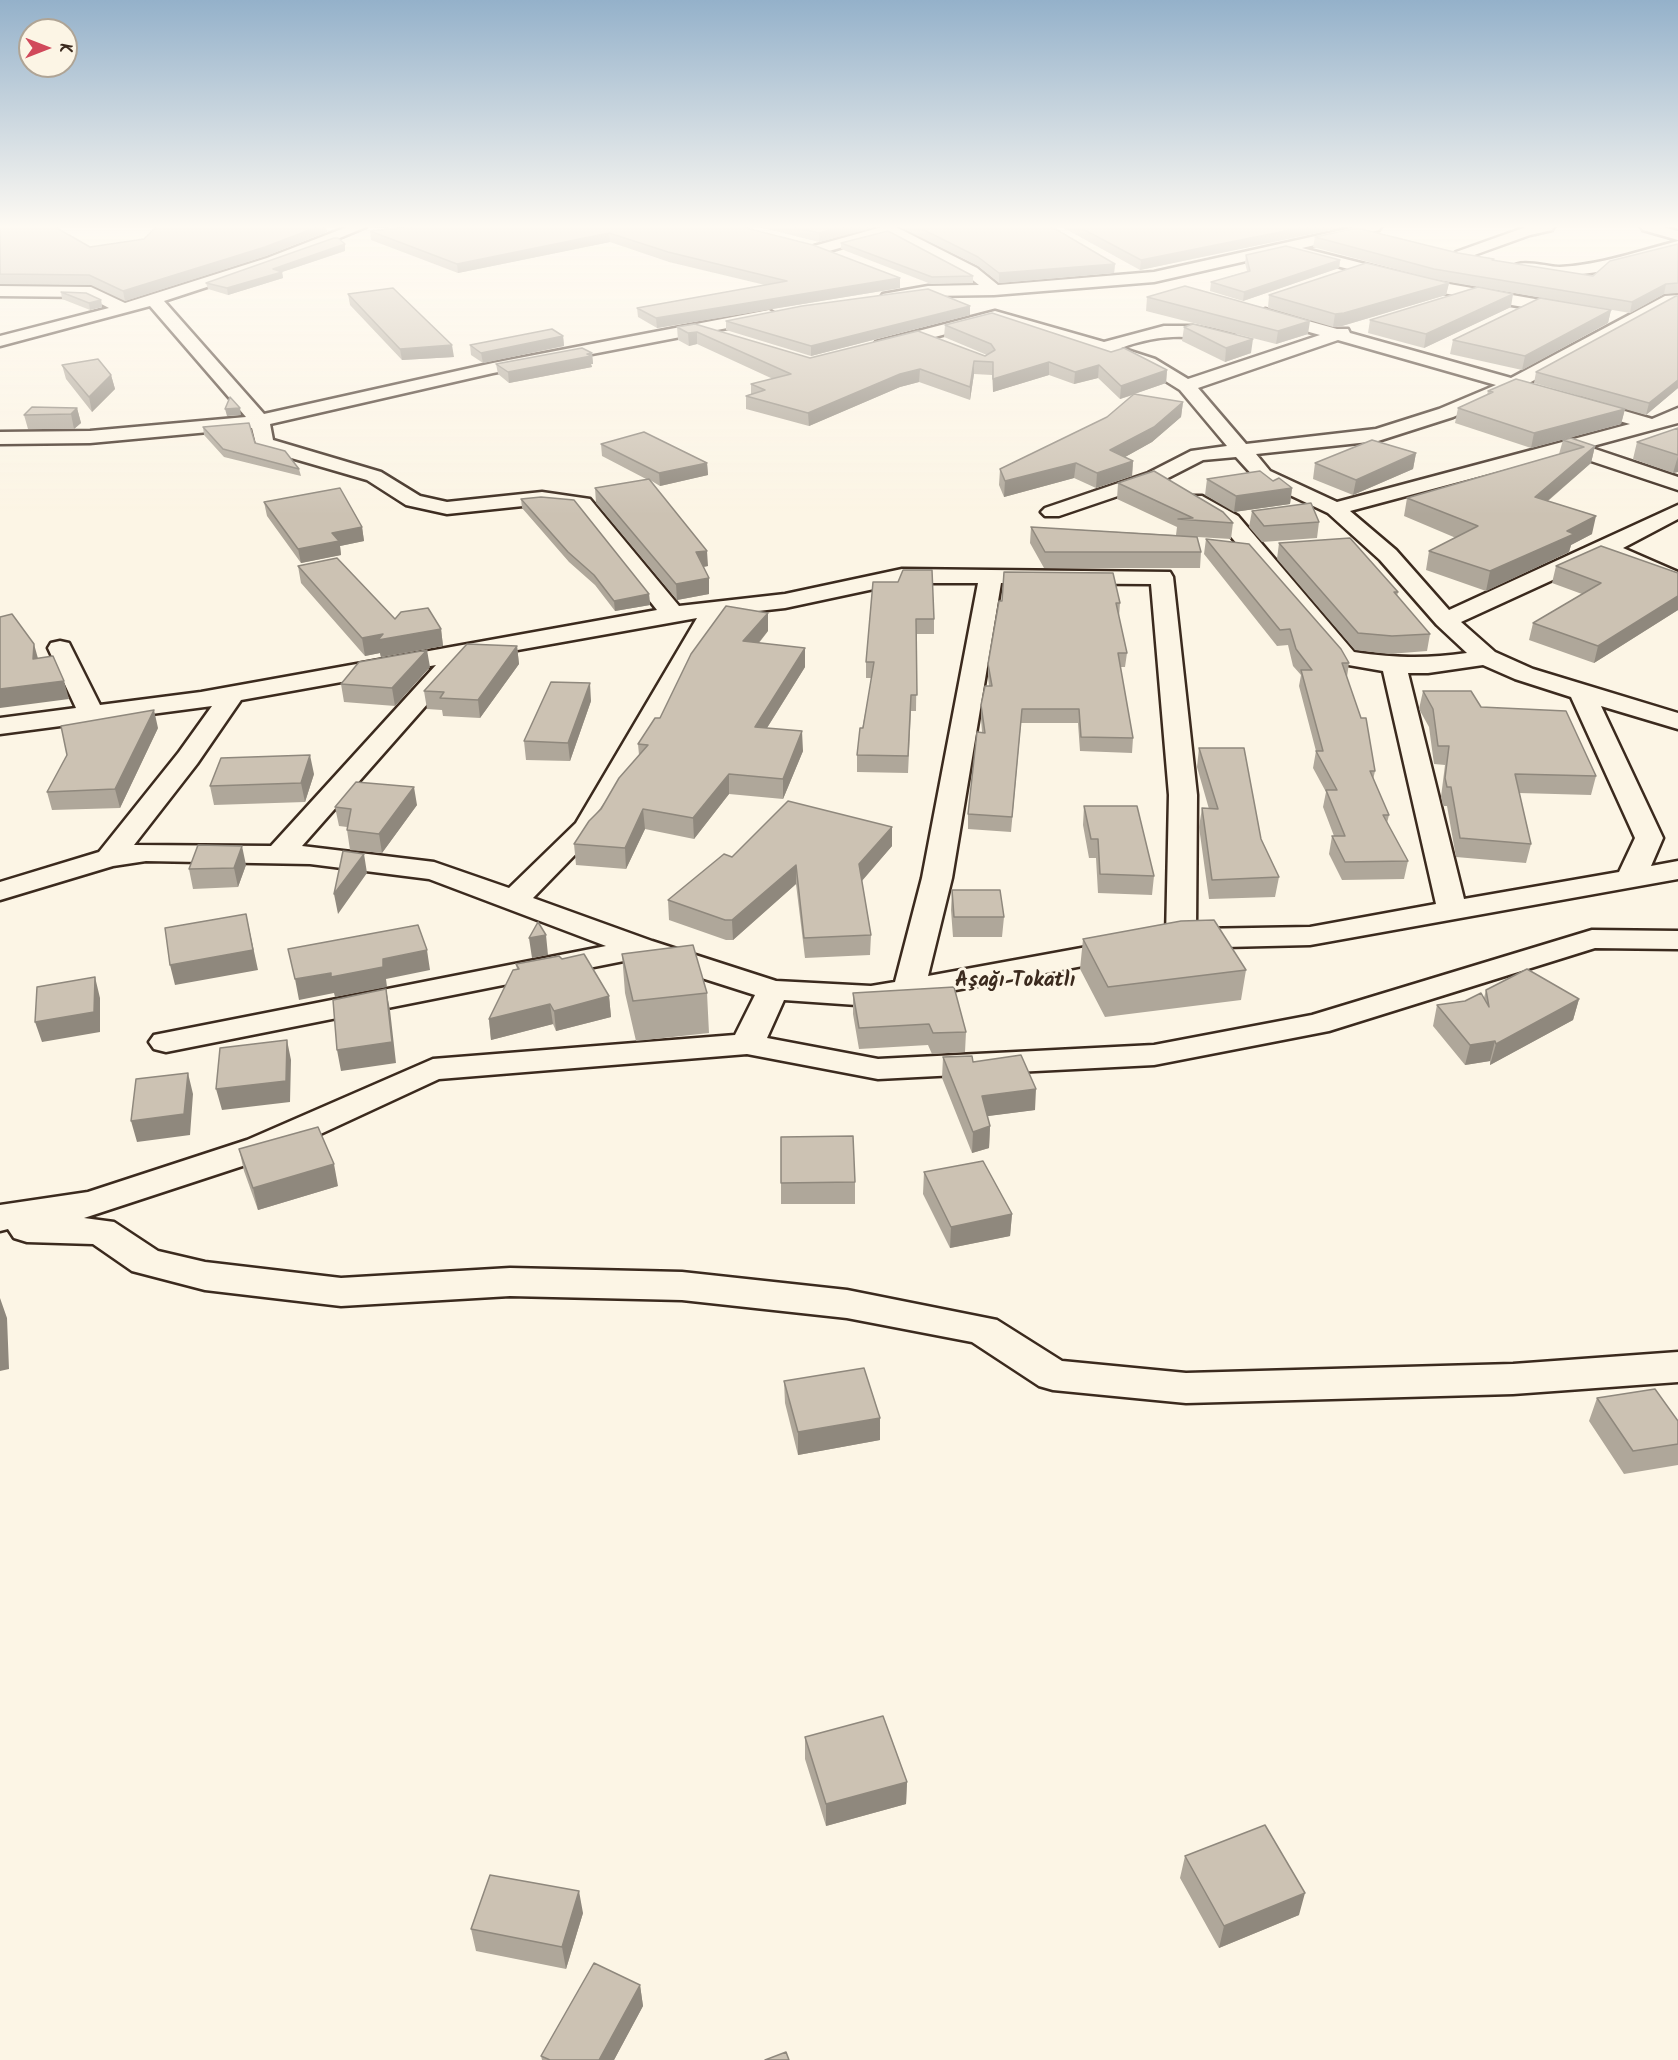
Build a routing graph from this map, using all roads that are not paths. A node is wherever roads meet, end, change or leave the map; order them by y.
1 (71, 323) edge
2 (174, 323) edge
3 (725, 323) edge
4 (970, 323) edge
5 (1021, 323) edge
6 (1301, 323) edge
7 (1626, 323) edge
8 (1369, 325) edge
9 (696, 329) junction
10 (1337, 335) junction
11 (920, 336) junction
12 (730, 339) edge
13 (0, 342) edge
14 (1104, 348) junction
15 (951, 349) edge
16 (1442, 349) dead end
17 (865, 350) edge
18 (1283, 353) junction
19 (1421, 358) junction
20 (1512, 384) junction
21 (1186, 386) junction
22 (1534, 391) edge
23 (1566, 400) edge
24 (1678, 414) edge
25 (260, 421) junction
26 (1653, 424) junction
27 (0, 438) edge
28 (1568, 447) junction
29 (1240, 448) junction
30 (1155, 477) junction
31 (1678, 484) edge
32 (1332, 508) junction
33 (1678, 511) edge
34 (1052, 512) dead end
35 (1296, 512) edge
36 (1375, 543) junction
37 (1339, 545) edge
38 (1223, 547) edge
39 (1605, 548) junction
40 (1280, 549) edge
41 (1256, 551) junction
42 (991, 576) junction
43 (1678, 580) edge
44 (714, 609) junction
45 (673, 614) junction
46 (1445, 620) junction
47 (60, 648) dead end
48 (460, 653) junction
49 (1486, 657) junction
50 (1394, 665) junction
51 (1582, 692) junction
52 (233, 694) junction
53 (91, 714) junction
54 (1678, 721) edge
55 (0, 726) edge
56 (278, 855) junction
57 (109, 858) junction
58 (1678, 870) edge
59 (1631, 878) junction
60 (0, 891) edge
61 (514, 899) junction
62 (1452, 910) junction
63 (1181, 939) junction
64 (1678, 940) edge
65 (641, 948) junction
66 (909, 989) junction
67 (774, 990) junction
68 (166, 1042) dead end
69 (747, 1044) junction
70 (0, 1218) edge
71 (0, 1228) edge
72 (1678, 1367) edge

1 - 13 street
2 - 25 street
3 - 9 street
4 - 11 street
5 - 14 street
6 - 10 street
7 - 20 street
8 - 10 street
9 - 12 street
9 - 25 street
10 - 18 street
10 - 19 street
11 - 15 street
11 - 17 street
14 - 18 street
14 - 21 street
16 - 19 street
18 - 21 street
19 - 20 street
20 - 22 street
20 - 29 street
21 - 29 street
23 - 26 street
24 - 26 street
25 - 27 street
25 - 45 street
26 - 28 street
28 - 31 street
28 - 32 street
29 - 30 street
29 - 32 street
30 - 34 street
30 - 41 street
32 - 35 street
32 - 36 street
33 - 39 street
36 - 37 street
36 - 46 street
38 - 41 street
39 - 43 street
39 - 46 street
40 - 41 street
41 - 50 street
42 - 44 street
42 - 63 street
42 - 66 street
44 - 45 street
44 - 61 street
45 - 48 street
46 - 49 street
47 - 53 street
48 - 52 street
48 - 56 street
49 - 50 street
49 - 51 street
50 - 62 street
51 - 54 street
51 - 59 street
52 - 53 street
52 - 57 street
53 - 55 street
56 - 57 street
56 - 61 street
57 - 60 street
58 - 59 street
59 - 62 street
61 - 65 street
62 - 63 street
63 - 66 street
64 - 69 street
65 - 67 street
65 - 68 street
66 - 67 street
67 - 69 street
69 - 70 street
71 - 72 street

